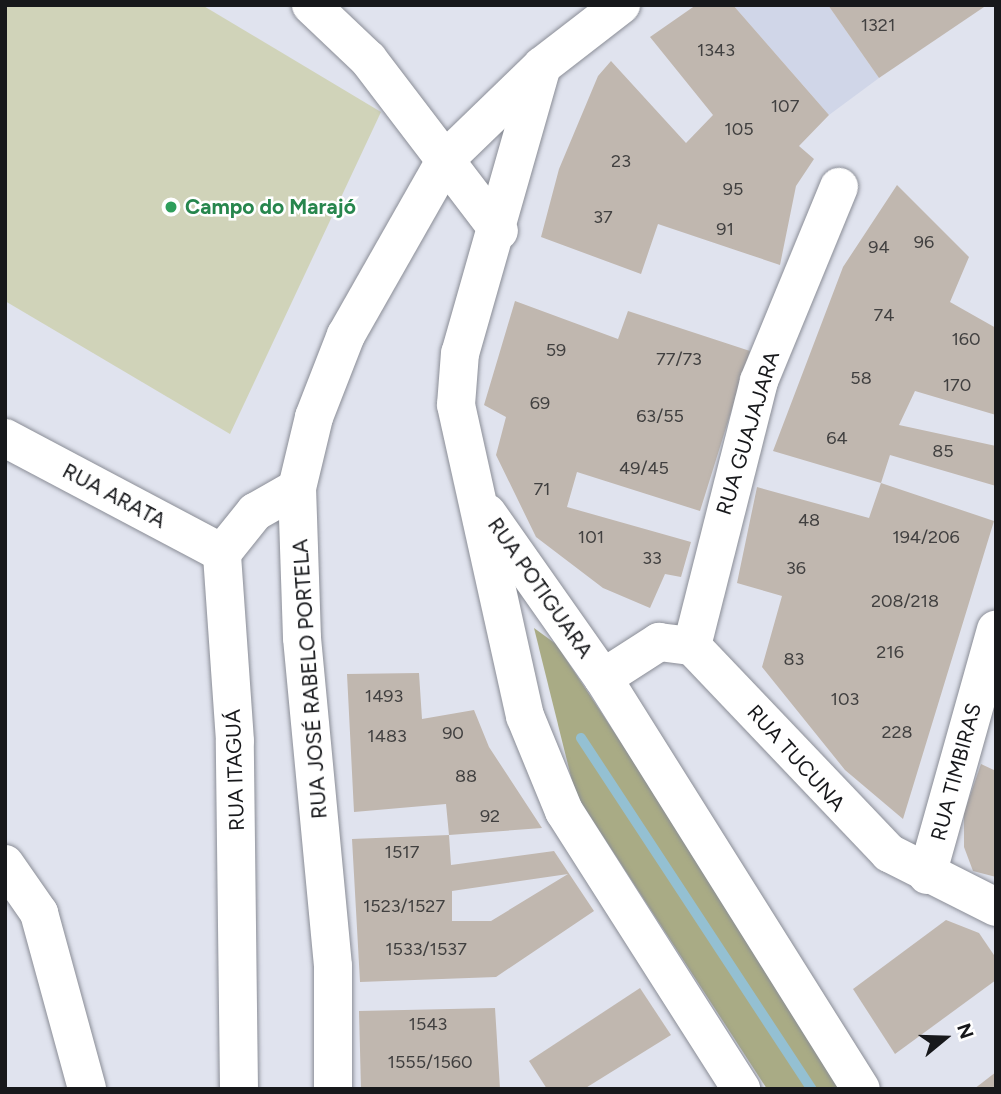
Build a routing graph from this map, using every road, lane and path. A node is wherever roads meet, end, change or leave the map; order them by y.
1 (311, 5) edge
2 (621, 5) edge
3 (542, 66) junction
4 (446, 159) junction
5 (839, 187) dead end
6 (499, 231) junction
7 (5, 438) edge
8 (298, 488) junction
9 (477, 499) junction
10 (222, 553) junction
11 (996, 629) edge
12 (692, 646) junction
13 (603, 678) junction
14 (927, 875) junction
15 (9, 876) edge
16 (996, 907) edge
17 (86, 1089) edge
18 (239, 1089) edge
19 (333, 1089) edge
20 (741, 1089) edge
21 (861, 1089) edge

1 - 4 street
2 - 3 street, RUA JOSÉ RABELO PORTELA
3 - 4 street, RUA JOSÉ RABELO PORTELA
3 - 6 street
4 - 6 street
4 - 8 street, RUA JOSÉ RABELO PORTELA
5 - 12 street, RUA GUAJAJARA
6 - 9 street
7 - 10 street, RUA ARATA
8 - 10 street
8 - 19 street, RUA JOSÉ RABELO PORTELA
9 - 13 street, RUA POTIGUARA
9 - 20 street, RUA POTIGUARA
10 - 18 street, RUA ITAGUÁ
11 - 14 street, RUA TIMBIRAS
12 - 13 street
12 - 14 street, RUA TUCUNA
13 - 21 street, RUA POTIGUARA
14 - 16 street, RUA TUCUNA
15 - 17 street

